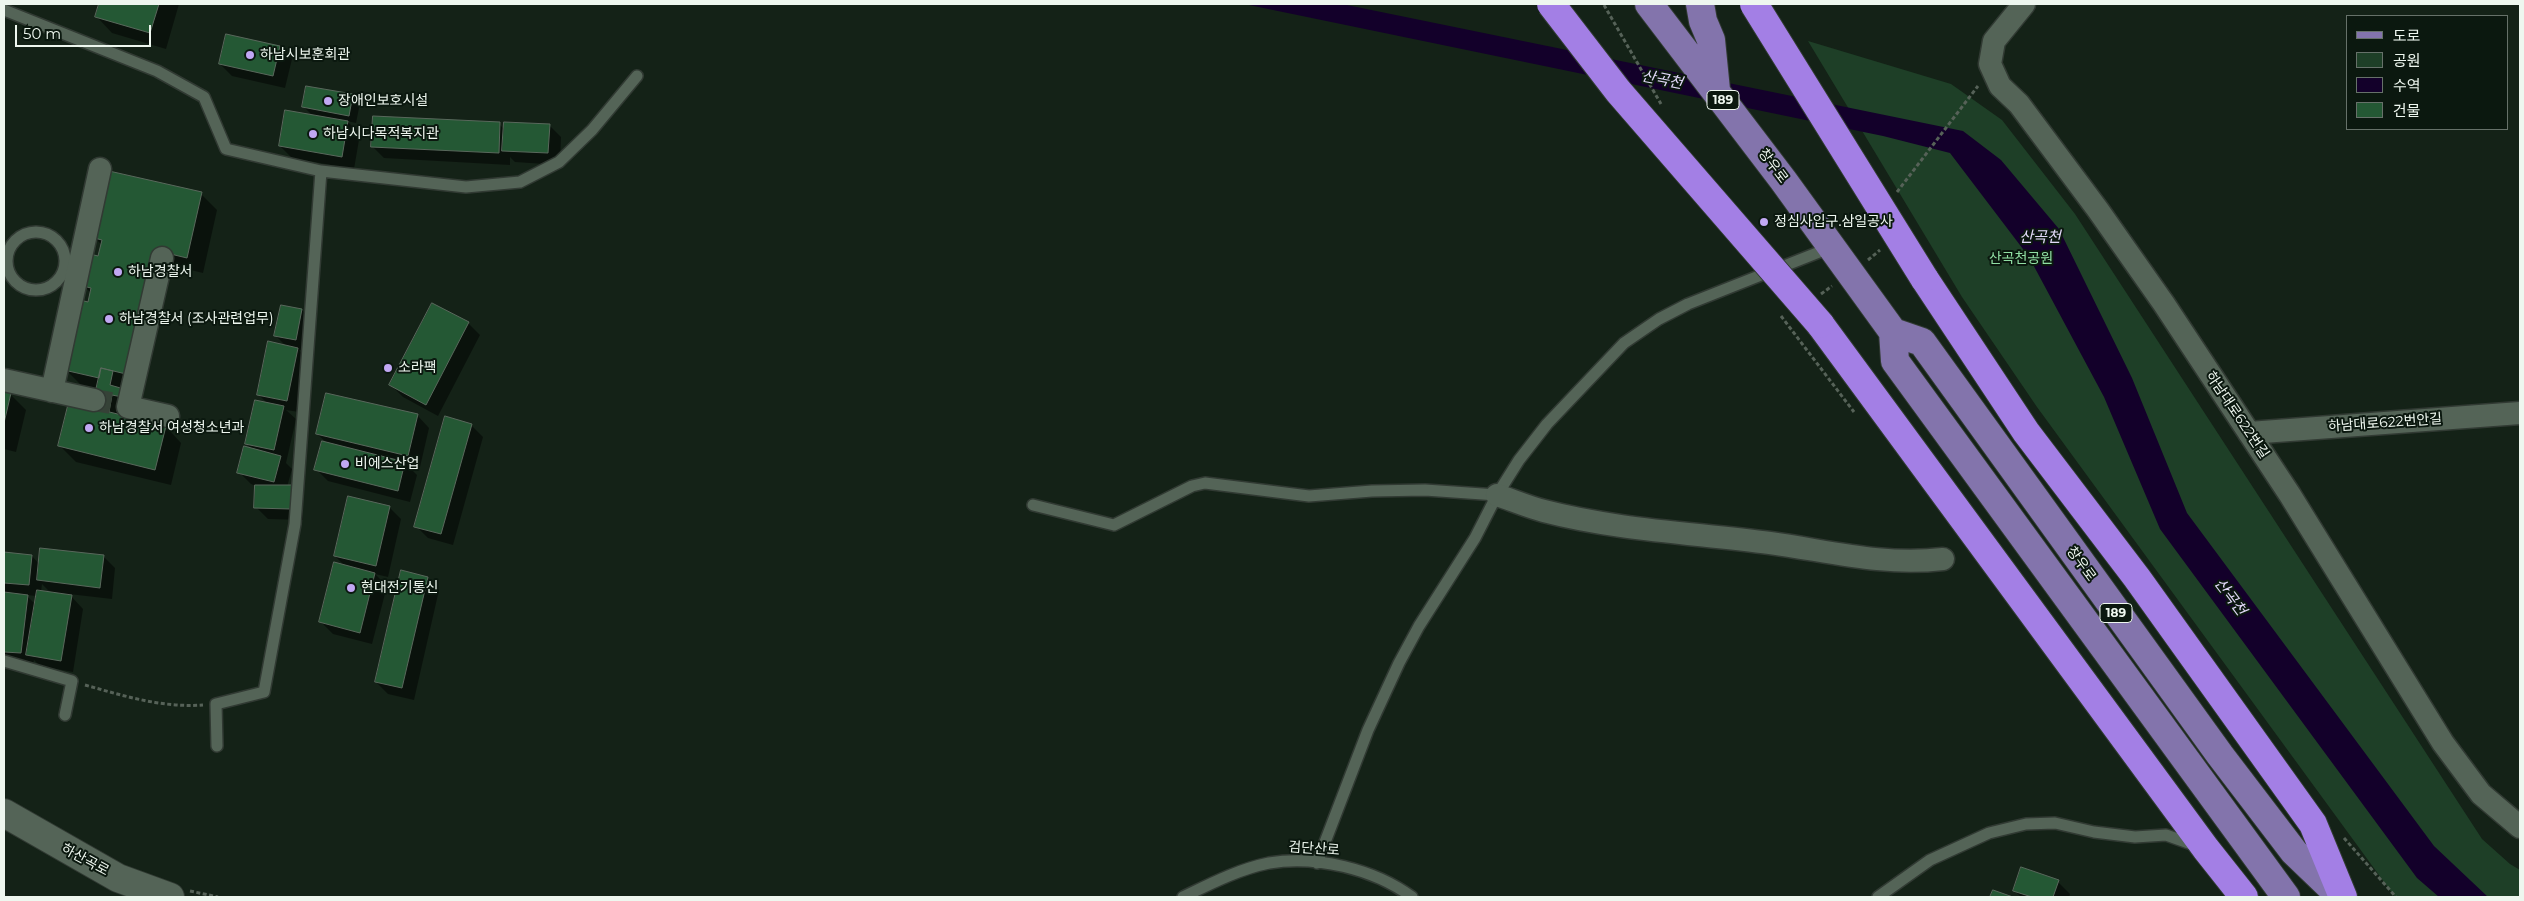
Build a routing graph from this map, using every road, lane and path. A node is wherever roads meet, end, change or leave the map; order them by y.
1 (1551, 4) edge
2 (1754, 4) edge
3 (2024, 4) edge
4 (1604, 5) dead end
5 (4, 10) edge
6 (1655, 12) edge
7 (1702, 12) edge
8 (1638, 64) dead end
9 (637, 76) dead end
10 (1974, 89) dead end
11 (1716, 90) junction
12 (100, 169) dead end
13 (320, 171) junction
14 (1894, 195) dead end
15 (1832, 247) junction
16 (6, 253) edge
17 (162, 258) dead end
18 (1893, 332) junction
19 (4, 380) edge
20 (52, 391) junction
21 (111, 403) junction
22 (2520, 413) edge
23 (168, 416) dead end
24 (2249, 433) junction
25 (1497, 495) junction
26 (1033, 505) dead end
27 (1943, 560) dead end
28 (4, 661) edge
29 (72, 681) junction
30 (216, 704) junction
31 (65, 715) dead end
32 (217, 746) dead end
33 (4, 813) edge
34 (2520, 827) edge
35 (2206, 850) junction
36 (1317, 863) junction
37 (170, 897) edge
38 (1183, 897) edge
39 (1412, 897) edge
40 (1878, 897) edge
41 (2244, 897) edge
42 (2286, 897) edge
43 (2342, 897) edge

1 - 35 highway, bridge
2 - 43 highway, bridge
3 - 24 street, 하남대로622번길
4 - 8 path
5 - 13 lane
6 - 11 main road, 창우로 / 189
7 - 11 main road
9 - 13 lane
10 - 14 path
11 - 15 main road, 창우로 / 189
12 - 20 street
13 - 30 lane
15 - 18 main road, 창우로 / 189
15 - 25 lane
16 - 16 lane
17 - 21 street
18 - 42 main road, 189
18 - 43 main road, 창우로 / 189
19 - 20 street
20 - 21 street
21 - 23 street
22 - 24 street, 하남대로622번안길
24 - 34 street, 하남대로622번길
25 - 26 lane
25 - 27 street
25 - 36 lane
28 - 29 lane
29 - 30 path
29 - 31 lane
30 - 32 lane
33 - 37 street, 하산곡로
35 - 40 lane
35 - 41 highway
36 - 38 lane, 검단산로
36 - 39 lane, 검단산로

